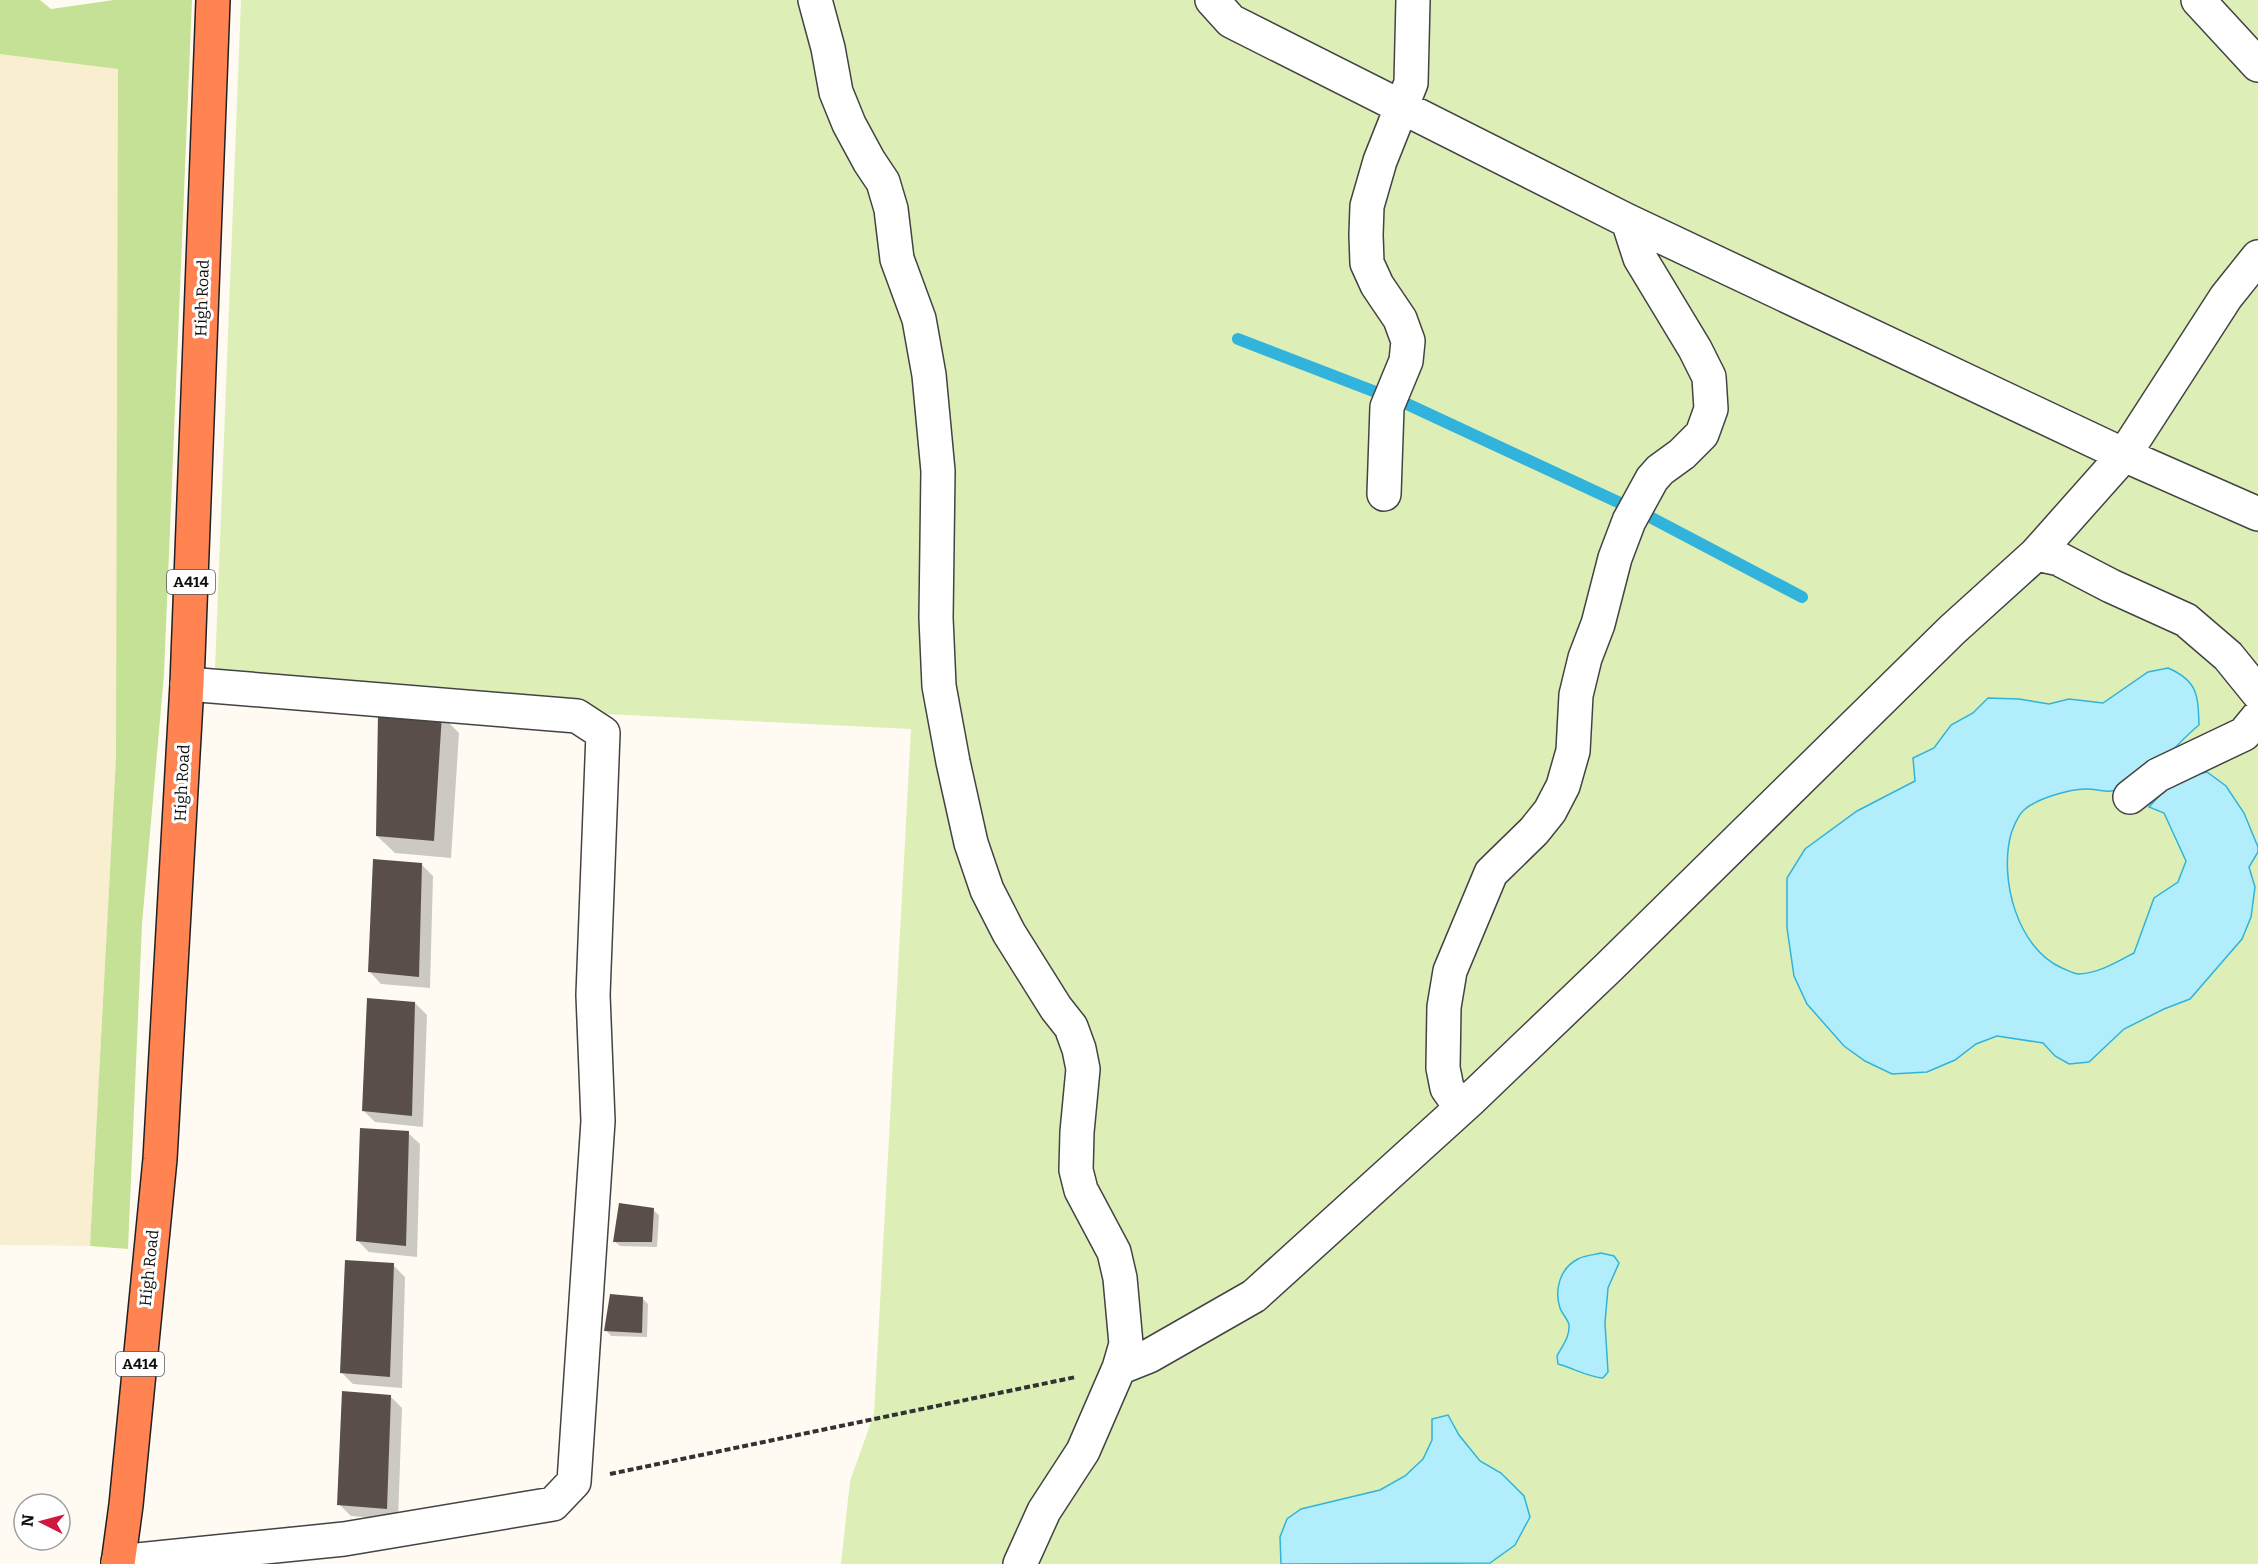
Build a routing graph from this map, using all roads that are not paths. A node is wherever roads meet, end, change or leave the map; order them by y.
1 (213, 0) edge
2 (814, 0) edge
3 (1212, 0) edge
4 (1413, 0) edge
5 (2198, 0) edge
6 (2258, 65) edge
7 (1400, 108) junction
8 (1628, 221) junction
9 (2258, 257) edge
10 (2124, 455) junction
11 (1384, 494) dead end
12 (2258, 514) edge
13 (2036, 554) junction
14 (187, 684) junction
15 (2258, 693) edge
16 (2258, 717) edge
17 (2130, 797) dead end
18 (1461, 1108) junction
19 (1119, 1368) junction
20 (118, 1563) edge
21 (1020, 1564) edge

1 - 14 highway, High Road / A414
2 - 19 lane
3 - 7 lane
4 - 7 lane
5 - 6 lane
7 - 8 lane
7 - 11 lane
8 - 10 lane
8 - 18 lane
9 - 10 lane
10 - 12 lane
10 - 13 lane
13 - 15 lane
13 - 18 lane
14 - 20 highway, High Road / A414
14 - 20 lane
16 - 17 lane
18 - 19 lane
19 - 21 lane

